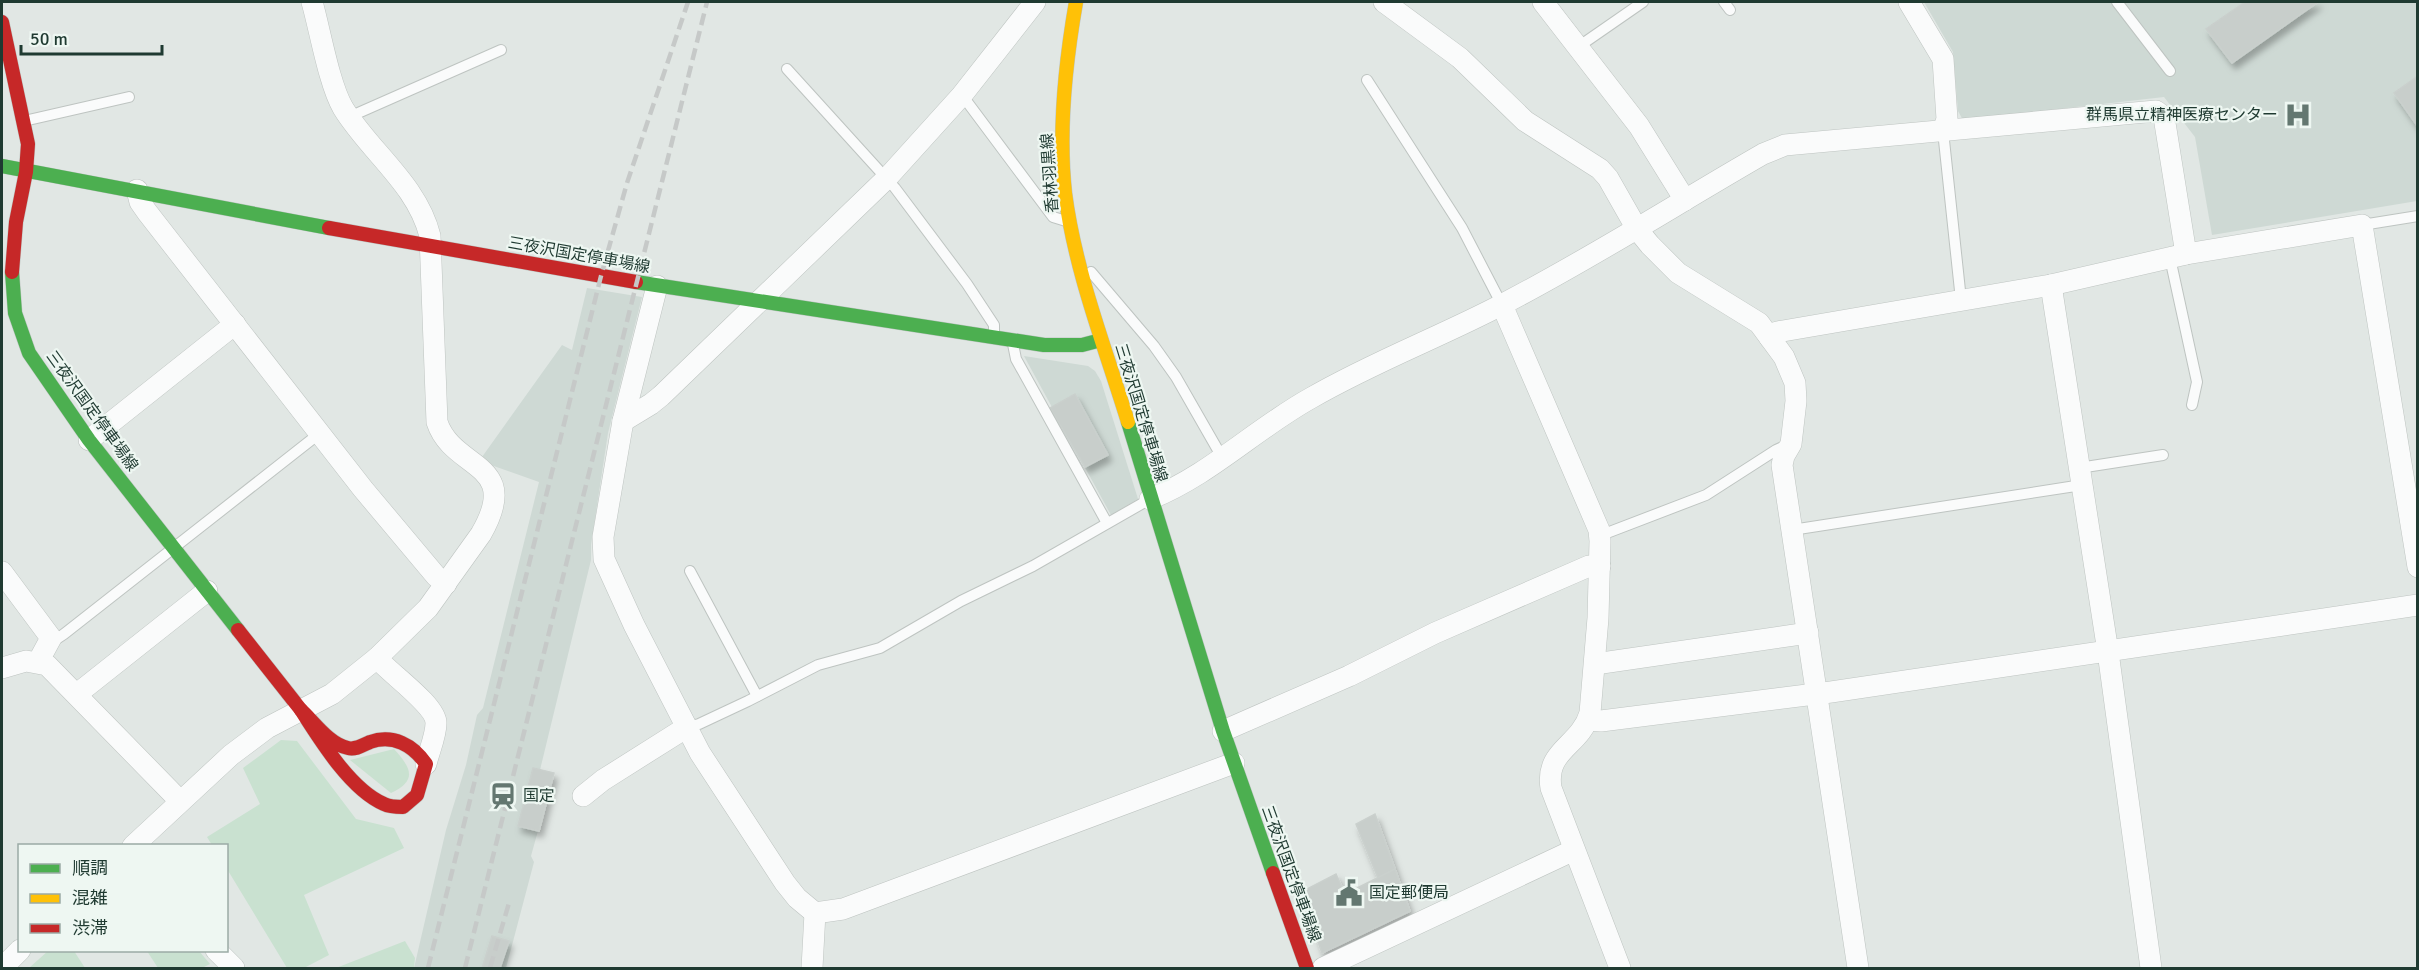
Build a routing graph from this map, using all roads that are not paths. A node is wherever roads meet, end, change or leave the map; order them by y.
1 (312, 2) edge
2 (1035, 2) edge
3 (1076, 2) edge
4 (1384, 2) edge
5 (1543, 2) edge
6 (1643, 2) edge
7 (1910, 2) edge
8 (2117, 2) edge
9 (2, 22) edge
10 (1578, 47) junction
11 (501, 50) dead end
12 (787, 69) dead end
13 (2170, 71) dead end
14 (1367, 80) dead end
15 (962, 95) junction
16 (129, 97) dead end
17 (349, 117) junction
18 (23, 122) junction
19 (1943, 131) junction
20 (2, 166) edge
21 (26, 172) junction
22 (887, 178) junction
23 (137, 190) junction
24 (1685, 200) junction
25 (2418, 216) edge
26 (1069, 221) junction
27 (2362, 225) junction
28 (1637, 230) junction
29 (431, 246) junction
30 (2178, 256) junction
31 (1080, 267) junction
32 (2051, 285) junction
33 (657, 286) junction
34 (1961, 300) junction
35 (760, 301) junction
36 (1502, 305) junction
37 (235, 324) junction
38 (994, 338) junction
39 (1770, 338) junction
40 (1101, 340) junction
41 (1013, 341) junction
42 (2192, 405) dead end
43 (623, 421) junction
44 (320, 433) junction
45 (88, 440) junction
46 (1791, 444) junction
47 (2163, 455) dead end
48 (1223, 459) junction
49 (2081, 476) junction
50 (1150, 499) junction
51 (1107, 523) junction
52 (1792, 530) junction
53 (1599, 536) junction
54 (175, 547) junction
55 (1600, 566) junction
56 (2418, 567) edge
57 (690, 571) dead end
58 (2, 572) edge
59 (446, 584) junction
60 (207, 591) junction
61 (2418, 605) edge
62 (1808, 633) junction
63 (51, 638) junction
64 (2108, 652) junction
65 (377, 658) junction
66 (38, 662) junction
67 (1595, 664) junction
68 (2, 668) edge
69 (1817, 693) junction
70 (77, 694) junction
71 (757, 696) junction
72 (301, 710) junction
73 (1588, 720) junction
74 (687, 727) junction
75 (1222, 731) junction
76 (1234, 763) junction
77 (426, 764) junction
78 (582, 796) dead end
79 (180, 801) junction
80 (140, 843) edge
81 (1575, 850) junction
82 (815, 913) junction
83 (19, 952) edge
84 (217, 952) edge
85 (2, 968) edge
86 (234, 969) edge
87 (812, 969) edge
88 (1307, 969) edge
89 (1323, 969) edge
90 (1620, 969) edge
91 (1858, 969) edge
92 (2151, 969) edge

1 - 17 street
2 - 15 street
3 - 26 main road, 香林羽黒線
4 - 28 street
5 - 10 street
6 - 10 lane
7 - 19 street
8 - 13 lane
9 - 18 main road
10 - 24 street
11 - 17 lane
12 - 22 lane
14 - 36 lane
15 - 22 street
15 - 26 lane
16 - 18 lane
17 - 29 street
18 - 21 main road
19 - 24 street
19 - 30 street
19 - 34 lane
20 - 21 main road
21 - 23 main road, 三夜沢国定停車場線
21 - 45 main road, 三夜沢国定停車場線
22 - 35 street
22 - 38 lane
23 - 29 main road, 三夜沢国定停車場線
23 - 37 street
24 - 28 street
25 - 27 lane
26 - 31 main road, 香林羽黒線
27 - 30 street
27 - 56 street
28 - 36 street
28 - 39 street
29 - 33 main road, 三夜沢国定停車場線
29 - 59 street
30 - 32 street
30 - 42 lane
31 - 40 main road, 香林羽黒線
31 - 48 lane
32 - 34 street
32 - 49 street
33 - 35 main road, 三夜沢国定停車場線
33 - 43 street
34 - 39 street
35 - 38 main road, 三夜沢国定停車場線
35 - 43 street
36 - 48 street
36 - 53 street
37 - 44 street
37 - 45 street
38 - 41 main road, 三夜沢国定停車場線
39 - 46 street
40 - 41 main road, 三夜沢国定停車場線
40 - 50 main road, 三夜沢国定停車場線
41 - 51 lane
43 - 74 street
44 - 54 lane
44 - 59 street
45 - 54 main road, 三夜沢国定停車場線
46 - 52 street
46 - 53 lane
47 - 49 lane
48 - 50 street
49 - 52 lane
49 - 64 street
50 - 51 lane
50 - 75 main road, 三夜沢国定停車場線
51 - 71 lane
52 - 62 street
53 - 55 street
54 - 60 main road, 三夜沢国定停車場線
54 - 63 lane
55 - 67 street
55 - 75 street
57 - 71 lane
58 - 63 street
59 - 65 street
60 - 70 street
60 - 72 main road, 三夜沢国定停車場線
61 - 64 street
62 - 67 street
62 - 69 street
63 - 66 street
64 - 69 street
64 - 92 street
65 - 72 street
65 - 77 street
66 - 68 street
66 - 70 street
67 - 73 street
69 - 73 street
69 - 91 street
70 - 79 street
71 - 74 lane
72 - 77 main road
72 - 77 main road
72 - 79 street
73 - 81 street
74 - 78 street
74 - 82 street
75 - 76 main road, 三夜沢国定停車場線
76 - 82 street
76 - 88 main road, 三夜沢国定停車場線
79 - 80 street
81 - 89 street
81 - 90 street
82 - 87 street
83 - 85 street
84 - 86 street

